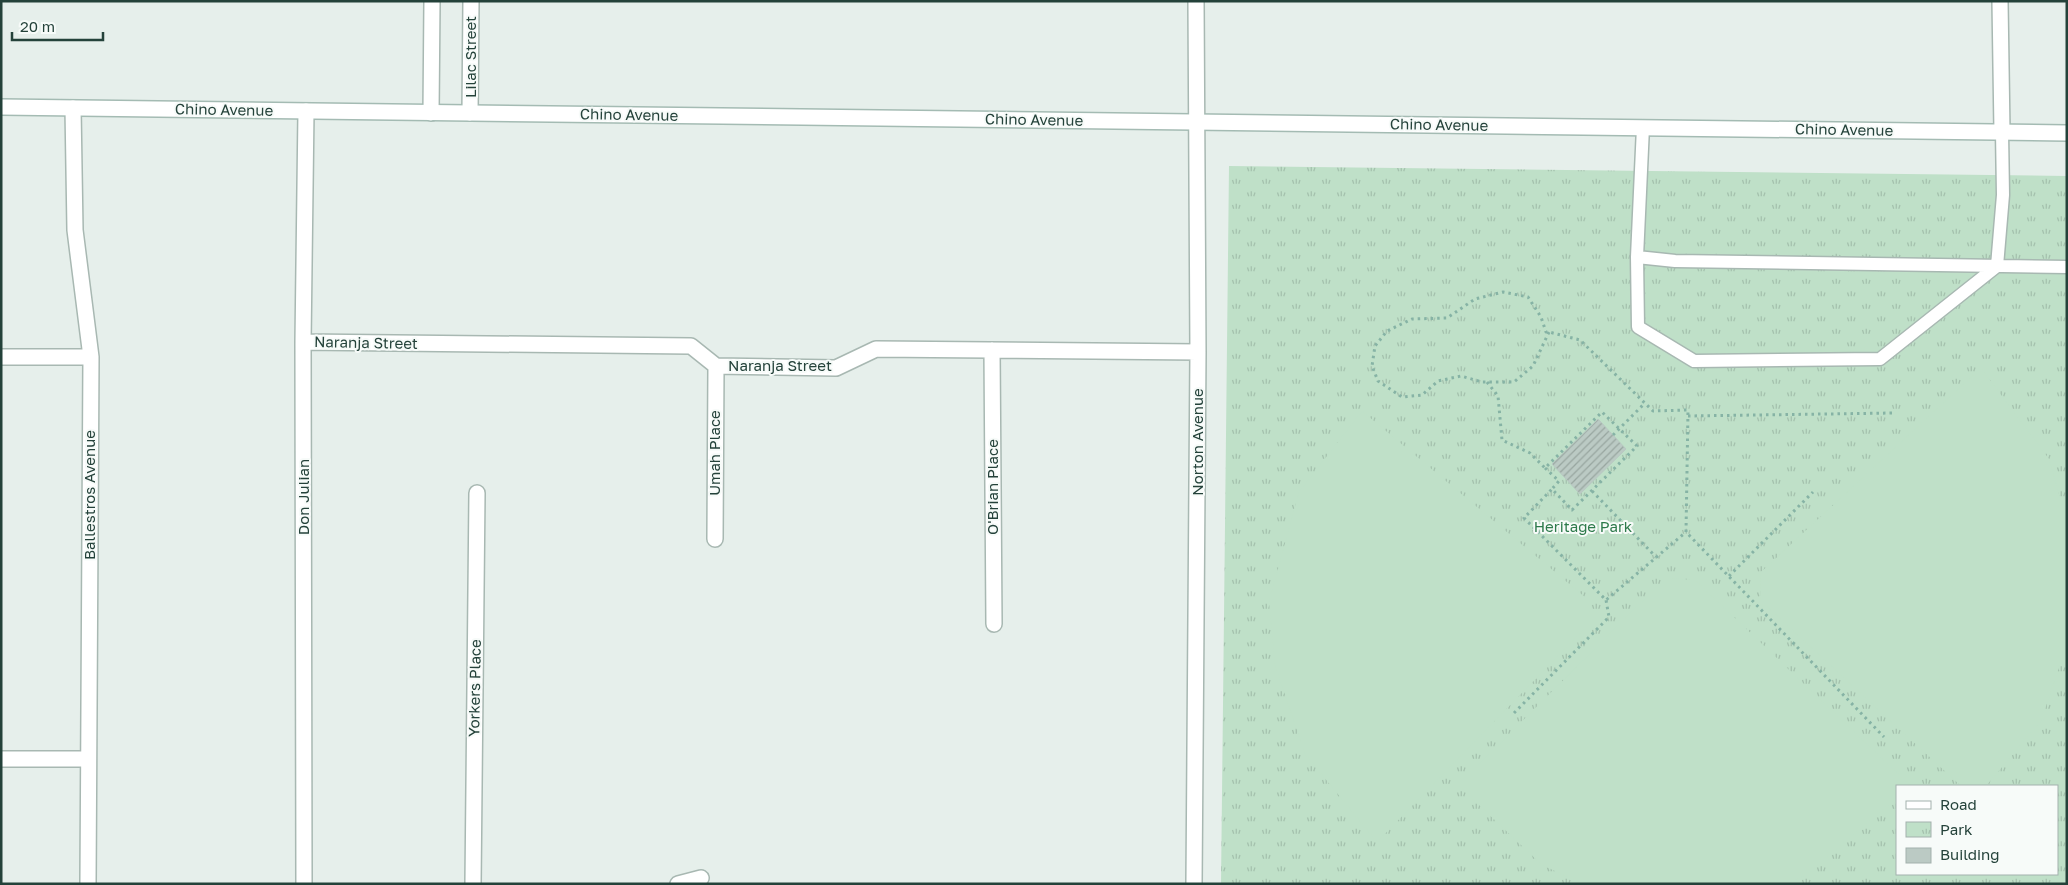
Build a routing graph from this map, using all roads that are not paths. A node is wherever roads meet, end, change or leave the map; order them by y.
1 (432, 1) edge
2 (471, 1) edge
3 (1196, 1) edge
4 (2000, 1) edge
5 (1, 107) edge
6 (73, 108) junction
7 (306, 111) junction
8 (431, 113) junction
9 (470, 113) junction
10 (1196, 122) junction
11 (1644, 127) junction
12 (2002, 132) junction
13 (2067, 133) edge
14 (1637, 257) junction
15 (1997, 266) junction
16 (2067, 267) edge
17 (303, 342) junction
18 (992, 350) junction
19 (1198, 352) junction
20 (1, 357) edge
21 (92, 357) junction
22 (716, 366) junction
23 (477, 493) dead end
24 (715, 539) dead end
25 (994, 624) dead end
26 (1, 759) edge
27 (88, 759) junction
28 (701, 878) dead end
29 (88, 884) edge
30 (304, 884) edge
31 (473, 884) edge
32 (678, 884) edge
33 (1194, 884) edge

1 - 8 street
2 - 9 street, Lilac Street
3 - 10 street, Norton Avenue
4 - 12 street
5 - 6 street, Chino Avenue
6 - 7 street, Chino Avenue
6 - 21 street, Ballestros Avenue
7 - 8 street, Chino Avenue
7 - 17 street, Don Julian
8 - 9 street, Chino Avenue
9 - 10 street, Chino Avenue
10 - 11 street, Chino Avenue
10 - 19 street, Norton Avenue
11 - 12 street, Chino Avenue
11 - 14 lane
12 - 13 street, Chino Avenue
12 - 15 lane
14 - 15 lane
14 - 15 lane
15 - 16 lane
17 - 22 street, Naranja Street
17 - 30 street, Don Julian
18 - 19 street, Naranja Street
18 - 22 street, Naranja Street
18 - 25 street, O'Brian Place
19 - 33 street, Norton Avenue
20 - 21 street
21 - 27 street, Ballestros Avenue
22 - 24 street, Umah Place
23 - 31 street, Yorkers Place
26 - 27 street
27 - 29 street, Ballestros Avenue
28 - 32 street

